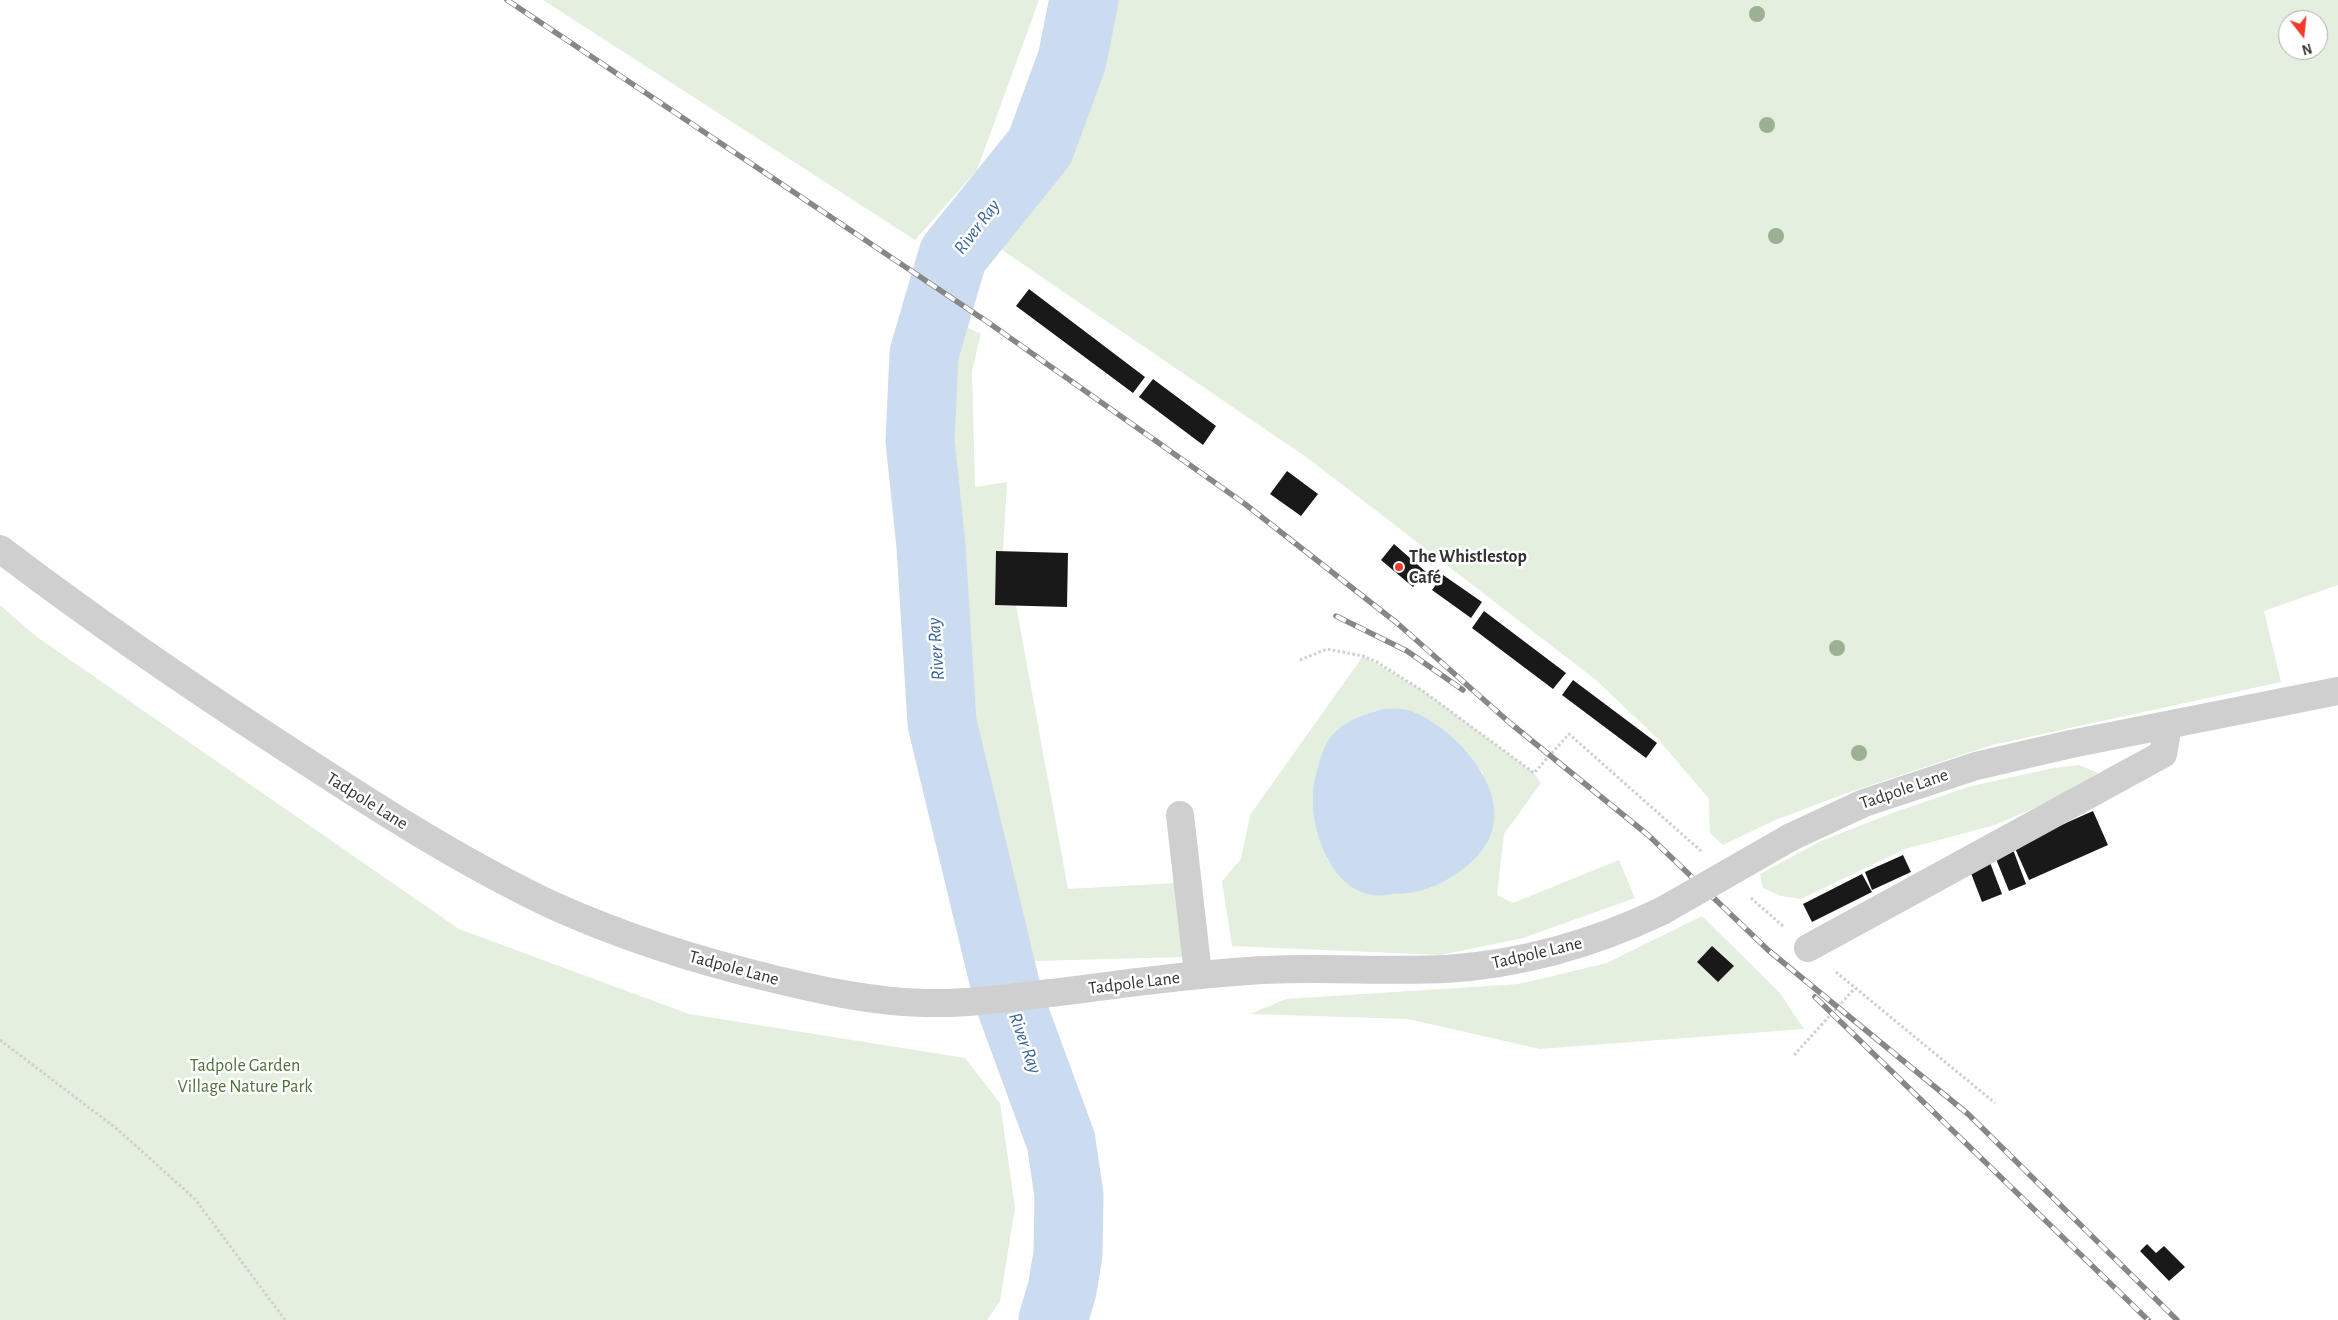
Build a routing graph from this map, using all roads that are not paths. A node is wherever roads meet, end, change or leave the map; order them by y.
1 (0, 549) edge
2 (2338, 690) edge
3 (2168, 725) junction
4 (1180, 816) dead end
5 (1808, 948) road end
6 (1198, 974) junction

1 - 6 street, Tadpole Lane
2 - 3 street, Tadpole Lane
3 - 5 street
3 - 6 street, Tadpole Lane, bridge
4 - 6 street

